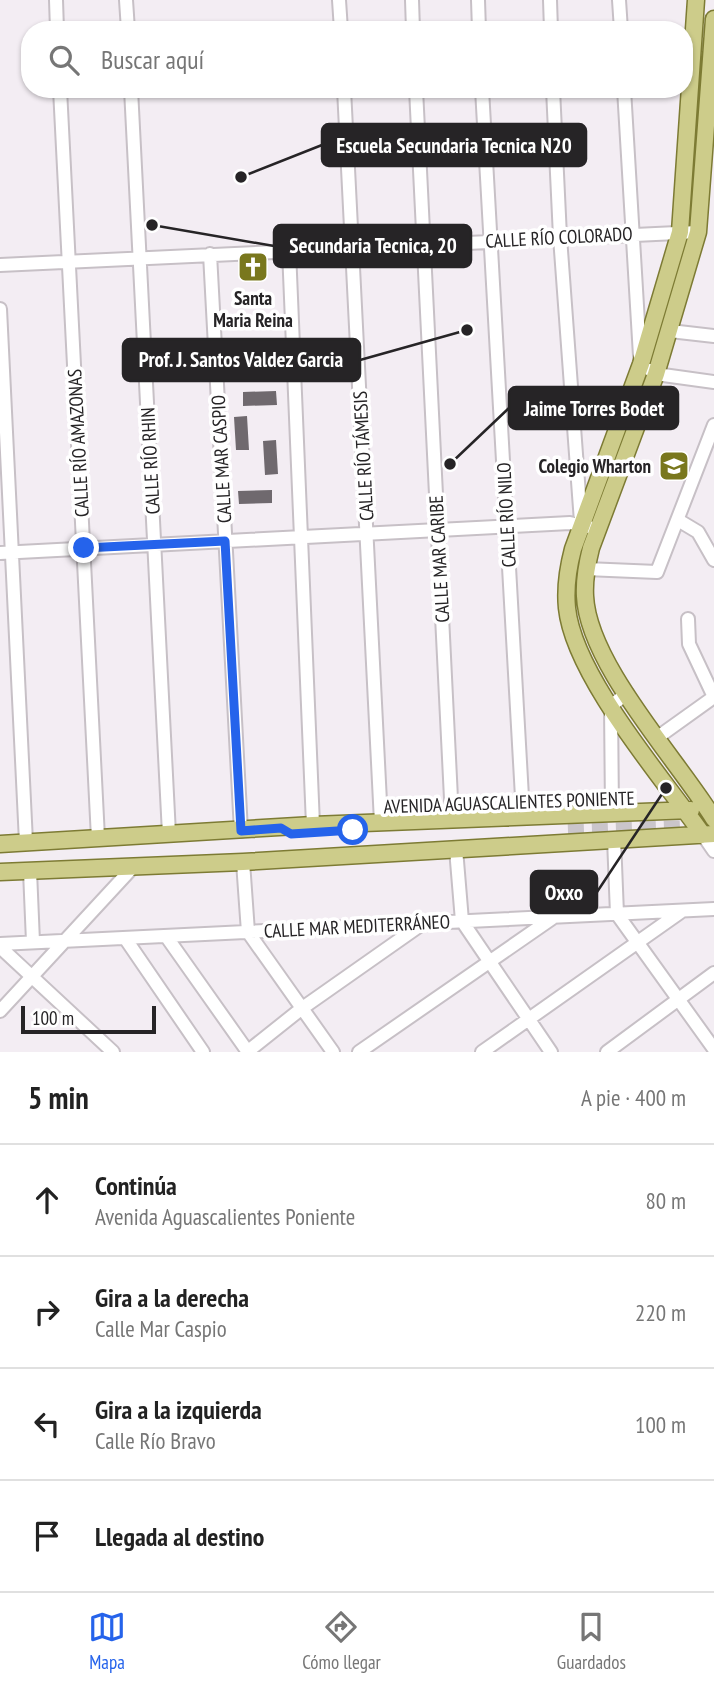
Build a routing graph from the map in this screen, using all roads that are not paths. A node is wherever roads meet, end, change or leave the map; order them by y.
1 (56, 0) edge
2 (126, 0) edge
3 (339, 0) edge
4 (412, 0) edge
5 (478, 0) edge
6 (550, 0) edge
7 (619, 0) edge
8 (696, 0) edge
9 (714, 19) edge
10 (57, 21) edge
11 (127, 21) edge
12 (340, 21) edge
13 (413, 21) edge
14 (479, 21) edge
15 (551, 21) edge
16 (620, 21) edge
17 (693, 44) edge
18 (60, 98) edge
19 (131, 98) edge
20 (344, 98) edge
21 (416, 98) edge
22 (483, 98) edge
23 (554, 98) edge
24 (624, 98) edge
25 (689, 98) edge
26 (710, 113) edge
27 (680, 232) junction
28 (698, 232) junction
29 (632, 233) junction
30 (560, 237) junction
31 (491, 240) junction
32 (424, 243) junction
33 (352, 247) junction
34 (289, 250) junction
35 (210, 254) junction
36 (139, 258) junction
37 (69, 261) junction
38 (0, 265) edge
39 (0, 309) edge
40 (670, 331) junction
41 (714, 336) edge
42 (641, 364) junction
43 (656, 374) junction
44 (714, 382) edge
45 (714, 425) edge
46 (678, 520) junction
47 (581, 524) junction
48 (506, 526) junction
49 (597, 529) junction
50 (437, 530) junction
51 (367, 533) junction
52 (301, 537) junction
53 (225, 541) junction
54 (154, 545) junction
55 (84, 548) junction
56 (6, 552) edge
57 (714, 560) edge
58 (586, 569) junction
59 (688, 619) dead end
60 (627, 693) junction
61 (714, 696) edge
62 (611, 706) junction
63 (658, 737) junction
64 (685, 810) junction
65 (612, 811) junction
66 (713, 811) edge
67 (656, 813) junction
68 (523, 815) junction
69 (452, 818) junction
70 (381, 822) junction
71 (313, 825) junction
72 (281, 828) junction
73 (241, 831) junction
74 (568, 832) tunnel mouth
75 (169, 834) junction
76 (708, 835) edge
77 (658, 837) junction
78 (98, 838) junction
79 (614, 839) junction
80 (26, 842) junction
81 (0, 844) edge
82 (456, 849) junction
83 (714, 851) edge
84 (281, 860) junction
85 (243, 862) junction
86 (134, 866) junction
87 (30, 871) junction
88 (0, 872) edge
89 (714, 909) edge
90 (682, 911) junction
91 (617, 914) junction
92 (554, 917) junction
93 (462, 921) junction
94 (423, 923) junction
95 (248, 932) junction
96 (166, 936) junction
97 (125, 938) junction
98 (63, 940) junction
99 (636, 941) junction
100 (33, 942) junction
101 (0, 945) edge
102 (489, 962) junction
103 (714, 973) edge
104 (32, 976) junction
105 (678, 999) junction
106 (300, 1009) junction
107 (0, 1011) edge
108 (528, 1019) junction
109 (714, 1048) edge
110 (113, 1052) edge
111 (203, 1052) edge
112 (248, 1052) edge
113 (333, 1052) edge
114 (359, 1052) edge
115 (482, 1052) edge
116 (551, 1052) edge
117 (607, 1052) edge

1 - 10 street
2 - 11 street
3 - 12 street
4 - 13 street
5 - 14 street
6 - 15 street
7 - 16 street
8 - 17 main road
9 - 26 main road
18 - 37 street, CALLE RÍO AMAZONAS
19 - 36 street, CALLE RÍO RHIN
20 - 33 street, CALLE RÍO TÁMESIS
21 - 32 street, CALLE MAR CARIBE
22 - 31 street, CALLE RÍO NILO
23 - 30 street
24 - 29 street
25 - 27 main road
26 - 28 main road
27 - 28 street, CALLE RÍO COLORADO
27 - 29 street, CALLE RÍO COLORADO
27 - 42 main road
28 - 40 main road
29 - 30 street, CALLE RÍO COLORADO
29 - 42 street
30 - 31 street, CALLE RÍO COLORADO
30 - 47 street
31 - 32 street, CALLE RÍO COLORADO
31 - 48 street, CALLE RÍO NILO
32 - 33 street, CALLE RÍO COLORADO
32 - 50 street, CALLE MAR CARIBE
33 - 34 street, CALLE RÍO COLORADO
33 - 51 street, CALLE RÍO TÁMESIS
34 - 35 street, CALLE RÍO COLORADO
34 - 52 street
35 - 36 street, CALLE RÍO COLORADO
35 - 53 street, CALLE MAR CASPIO
36 - 37 street, CALLE RÍO COLORADO
36 - 54 street, CALLE RÍO RHIN
37 - 38 street, CALLE RÍO COLORADO
37 - 55 street, CALLE RÍO AMAZONAS
39 - 56 street
40 - 41 street
40 - 43 main road
42 - 43 street
42 - 47 main road
43 - 44 street
43 - 49 main road
45 - 46 street
46 - 57 street
46 - 58 street
47 - 48 street
47 - 49 street
47 - 62 main road
48 - 50 street
48 - 68 street, CALLE RÍO NILO
49 - 58 main road
50 - 51 street
50 - 69 street, CALLE MAR CARIBE
51 - 52 street
51 - 70 street, CALLE RÍO TÁMESIS
52 - 53 street
52 - 71 street
53 - 54 street
53 - 73 street, CALLE MAR CASPIO
54 - 55 street
54 - 75 street, CALLE RÍO RHIN
55 - 56 street
55 - 78 street, CALLE RÍO AMAZONAS
56 - 80 street
58 - 60 main road
59 - 61 street
60 - 62 street
60 - 63 main road
61 - 63 street
62 - 64 main road
62 - 65 street
63 - 66 main road
64 - 66 main road, AVENIDA AGUASCALIENTES PONIENTE
64 - 67 main road, AVENIDA AGUASCALIENTES PONIENTE
64 - 76 main road
65 - 67 main road, AVENIDA AGUASCALIENTES PONIENTE
65 - 68 main road, AVENIDA AGUASCALIENTES PONIENTE
67 - 72 main road, AVENIDA AGUASCALIENTES PONIENTE
67 - 77 main road
68 - 69 main road, AVENIDA AGUASCALIENTES PONIENTE
69 - 70 main road, AVENIDA AGUASCALIENTES PONIENTE
70 - 71 main road, AVENIDA AGUASCALIENTES PONIENTE
71 - 72 main road, AVENIDA AGUASCALIENTES PONIENTE
72 - 73 main road, AVENIDA AGUASCALIENTES PONIENTE
73 - 75 main road, AVENIDA AGUASCALIENTES PONIENTE
74 - 84 main road, AVENIDA AGUASCALIENTES PONIENTE
75 - 78 main road, AVENIDA AGUASCALIENTES PONIENTE
76 - 77 main road, AVENIDA AGUASCALIENTES PONIENTE
76 - 83 street
77 - 79 main road, AVENIDA AGUASCALIENTES PONIENTE
78 - 80 main road, AVENIDA AGUASCALIENTES PONIENTE
79 - 82 main road, AVENIDA AGUASCALIENTES PONIENTE
79 - 91 street
80 - 81 main road, AVENIDA AGUASCALIENTES PONIENTE
82 - 84 main road, AVENIDA AGUASCALIENTES PONIENTE
82 - 93 street
84 - 85 main road, AVENIDA AGUASCALIENTES PONIENTE
85 - 86 main road, AVENIDA AGUASCALIENTES PONIENTE
85 - 95 street
86 - 87 main road, AVENIDA AGUASCALIENTES PONIENTE
86 - 98 street
87 - 88 main road, AVENIDA AGUASCALIENTES PONIENTE
87 - 100 street
89 - 90 street, CALLE MAR MEDITERRÁNEO
90 - 91 street, CALLE MAR MEDITERRÁNEO
90 - 99 street
91 - 92 street, CALLE MAR MEDITERRÁNEO
91 - 99 street
92 - 93 street, CALLE MAR MEDITERRÁNEO
92 - 102 street
93 - 94 street, CALLE MAR MEDITERRÁNEO
93 - 102 street
94 - 95 street, CALLE MAR MEDITERRÁNEO
94 - 106 street
95 - 96 street, CALLE MAR MEDITERRÁNEO
95 - 106 street
96 - 97 street, CALLE MAR MEDITERRÁNEO
96 - 112 street
97 - 98 street, CALLE MAR MEDITERRÁNEO
97 - 111 street
98 - 100 street, CALLE MAR MEDITERRÁNEO
98 - 104 street
99 - 105 street
99 - 108 street
100 - 101 street, CALLE MAR MEDITERRÁNEO
101 - 104 street
102 - 108 street
102 - 114 street
103 - 105 street
104 - 107 street
104 - 110 street
105 - 109 street
105 - 117 street
106 - 112 street
106 - 113 street
108 - 115 street
108 - 116 street

